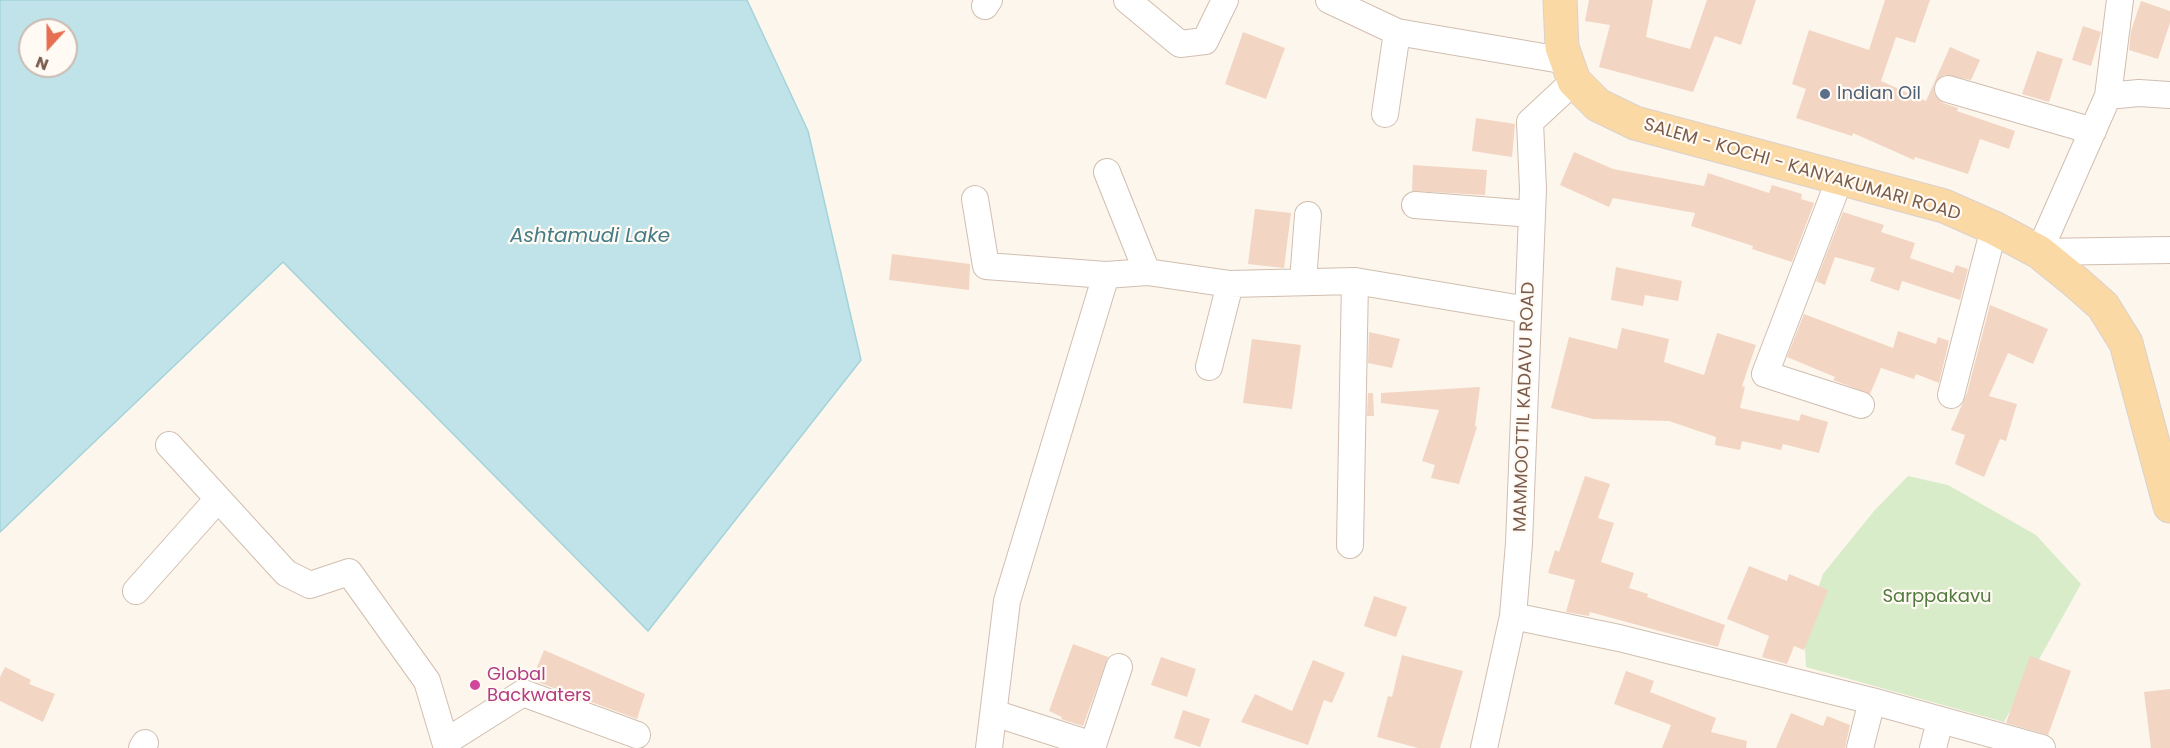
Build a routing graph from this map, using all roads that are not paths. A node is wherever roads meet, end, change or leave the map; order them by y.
1 (1127, 0) edge
2 (1225, 0) edge
3 (1329, 0) edge
4 (1560, 0) edge
5 (2120, 0) edge
6 (1397, 32) junction
7 (1570, 71) junction
8 (1948, 88) dead end
9 (2170, 95) edge
10 (2108, 96) junction
11 (1385, 114) dead end
12 (2093, 131) junction
13 (1107, 172) dead end
14 (1840, 178) junction
15 (975, 199) dead end
16 (1415, 205) dead end
17 (1532, 214) junction
18 (1308, 215) dead end
19 (1994, 228) junction
20 (2170, 250) edge
21 (2039, 252) junction
22 (1147, 272) junction
23 (1106, 275) junction
24 (1303, 281) junction
25 (1355, 281) junction
26 (1230, 284) junction
27 (1528, 310) junction
28 (1209, 366) dead end
29 (1951, 395) dead end
30 (1861, 405) dead end
31 (169, 445) dead end
32 (218, 498) junction
33 (2170, 506) edge
34 (1350, 545) dead end
35 (136, 591) dead end
36 (1513, 616) junction
37 (1119, 667) dead end
38 (1872, 701) junction
39 (994, 713) junction
40 (1940, 721) junction
41 (637, 735) dead end
42 (447, 745) edge
43 (989, 748) edge
44 (1484, 748) edge
45 (1860, 748) edge
46 (1933, 748) edge
47 (2042, 748) edge

1 - 2 street
3 - 6 street
4 - 7 main road
5 - 10 street
6 - 7 street
6 - 11 street
7 - 14 main road, SALEM - KOCHI - KANYAKUMARI ROAD
7 - 17 street, MAMMOOTTIL KADAVU ROAD
8 - 12 street
9 - 10 street
10 - 12 street
12 - 21 street
13 - 22 street
14 - 19 main road, SALEM - KOCHI - KANYAKUMARI ROAD
14 - 30 street
15 - 23 street
16 - 17 street
17 - 27 street, MAMMOOTTIL KADAVU ROAD
18 - 24 street
19 - 21 main road, SALEM - KOCHI - KANYAKUMARI ROAD
19 - 29 street
20 - 21 street
21 - 33 main road, SALEM - KOCHI - KANYAKUMARI ROAD
22 - 23 street
22 - 26 street
23 - 39 street
24 - 25 street
24 - 26 street
25 - 27 street
25 - 34 street
26 - 28 street
27 - 36 street, MAMMOOTTIL KADAVU ROAD
31 - 32 street
32 - 35 street
32 - 42 street
36 - 38 street
36 - 44 street, MAMMOOTTIL KADAVU ROAD
37 - 39 street
38 - 40 street
38 - 45 street
39 - 43 street
40 - 46 street
40 - 47 street
41 - 42 street

